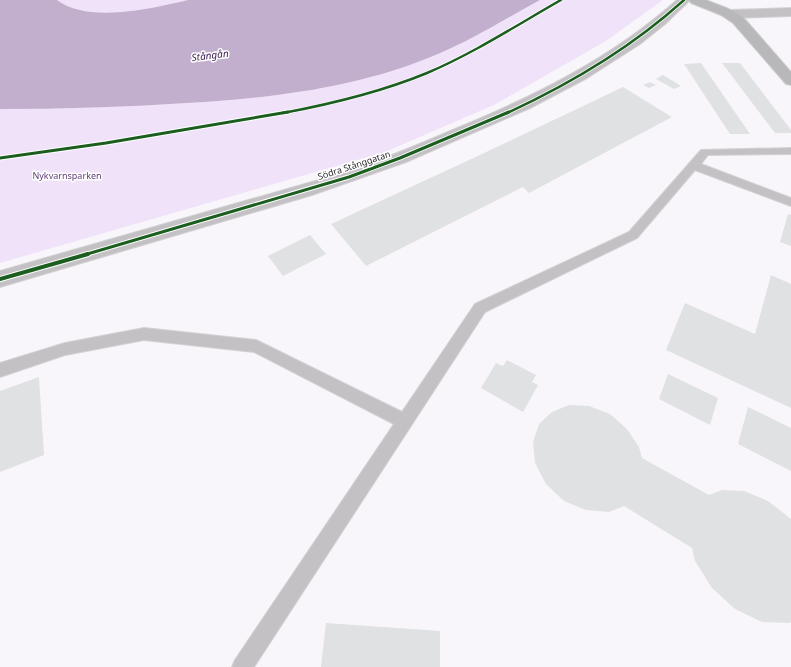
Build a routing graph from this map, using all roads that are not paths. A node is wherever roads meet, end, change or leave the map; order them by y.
1 (684, 0) edge
2 (695, 0) edge
3 (791, 12) edge
4 (730, 14) junction
5 (791, 81) edge
6 (791, 151) edge
7 (693, 165) junction
8 (791, 202) edge
9 (0, 279) edge
10 (0, 370) edge
11 (404, 422) junction
12 (242, 667) edge

1 - 9 street, Södra Stånggatan
2 - 4 street
3 - 4 street
4 - 5 street
6 - 7 lane
7 - 8 lane
7 - 11 lane
10 - 11 lane
11 - 12 lane

